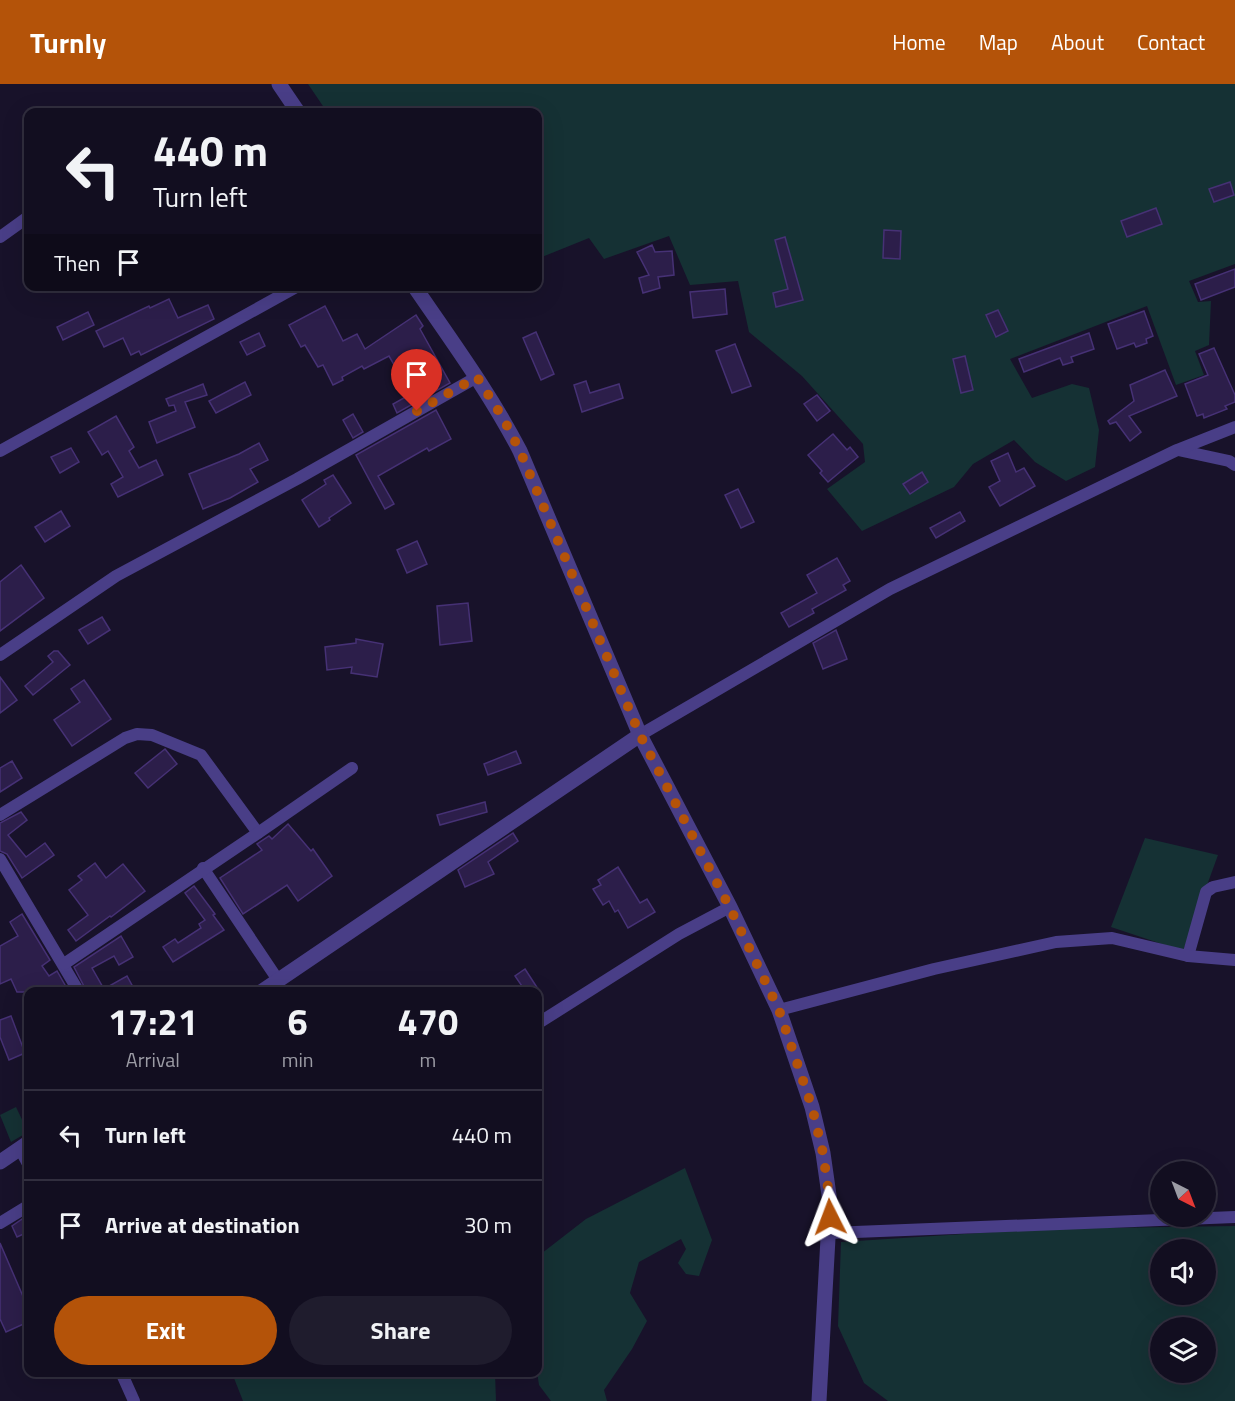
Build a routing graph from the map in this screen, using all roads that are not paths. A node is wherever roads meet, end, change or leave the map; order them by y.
1 (279, 84) edge
2 (295, 108) edge
3 (24, 220) edge
4 (0, 237) edge
5 (289, 291) edge
6 (417, 291) edge
7 (477, 377) junction
8 (1235, 427) edge
9 (0, 450) edge
10 (1177, 450) junction
11 (1235, 465) edge
12 (0, 655) edge
13 (640, 735) junction
14 (352, 768) dead end
15 (0, 815) edge
16 (258, 833) junction
17 (0, 859) edge
18 (203, 868) junction
19 (1235, 882) edge
20 (730, 908) junction
21 (1188, 956) junction
22 (1235, 960) edge
23 (64, 964) junction
24 (278, 980) junction
25 (76, 987) edge
26 (268, 987) edge
27 (779, 1010) junction
28 (542, 1021) edge
29 (24, 1146) edge
30 (0, 1162) edge
31 (24, 1208) edge
32 (1235, 1217) edge
33 (0, 1223) edge
34 (830, 1233) junction
35 (124, 1377) edge
36 (134, 1401) edge
37 (819, 1401) edge

1 - 2 street
3 - 4 street
5 - 9 street
6 - 7 street
7 - 12 street
7 - 13 street
8 - 10 street
10 - 11 street
10 - 13 street
13 - 20 street
13 - 24 street
14 - 16 street
15 - 16 street
16 - 18 street
17 - 23 street
18 - 23 street
18 - 24 street
19 - 21 street
20 - 27 street
20 - 28 street
21 - 22 street
21 - 27 street
23 - 25 street
24 - 26 street
27 - 34 street
29 - 30 street
31 - 33 street
32 - 34 street
34 - 37 street
35 - 36 street

